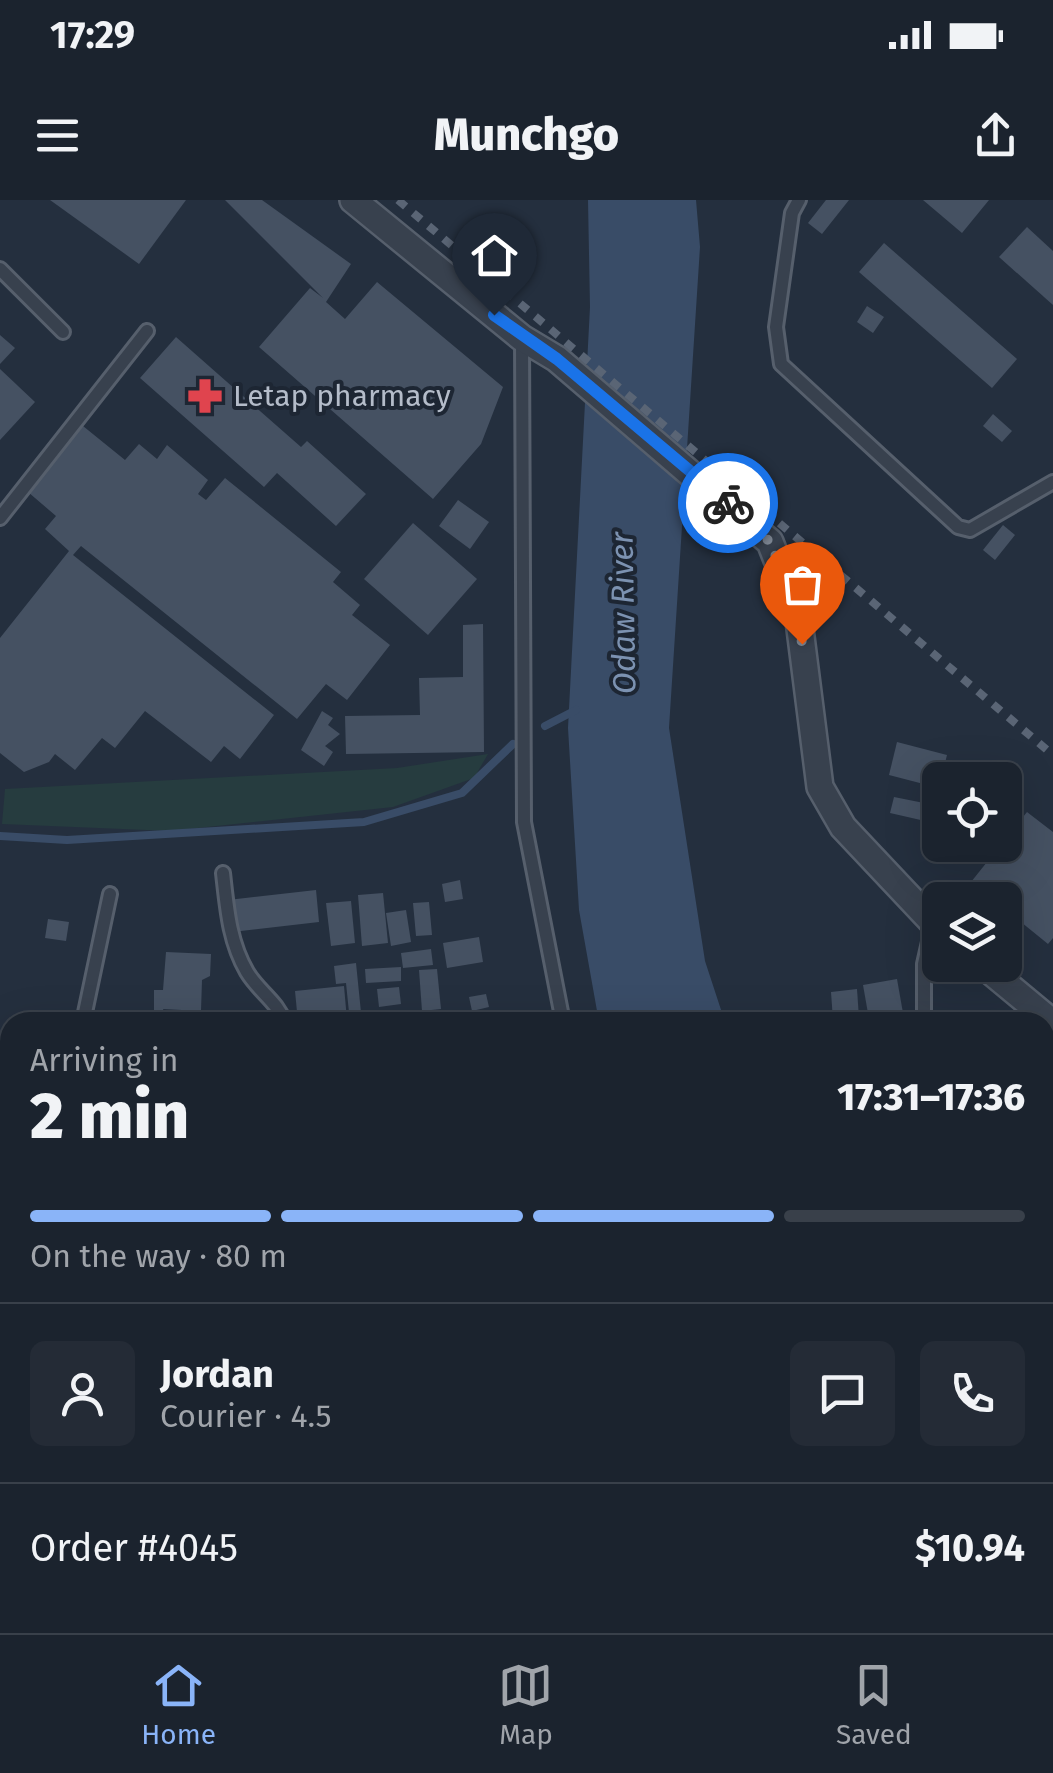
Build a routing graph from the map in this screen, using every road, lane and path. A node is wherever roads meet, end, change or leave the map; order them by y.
1 (352, 200) edge
2 (799, 200) edge
3 (0, 270) edge
4 (147, 331) dead end
5 (63, 332) dead end
6 (522, 338) junction
7 (1053, 482) edge
8 (0, 518) edge
9 (223, 873) dead end
10 (110, 894) dead end
11 (922, 912) edge
12 (924, 982) edge
13 (1003, 982) edge
14 (85, 1012) edge
15 (281, 1012) edge
16 (561, 1012) edge
17 (924, 1012) edge
18 (1040, 1012) edge

1 - 6 street
2 - 7 lane
3 - 5 lane
4 - 8 lane
6 - 11 street
6 - 16 lane
9 - 15 lane
10 - 14 lane
12 - 17 lane
13 - 18 street

